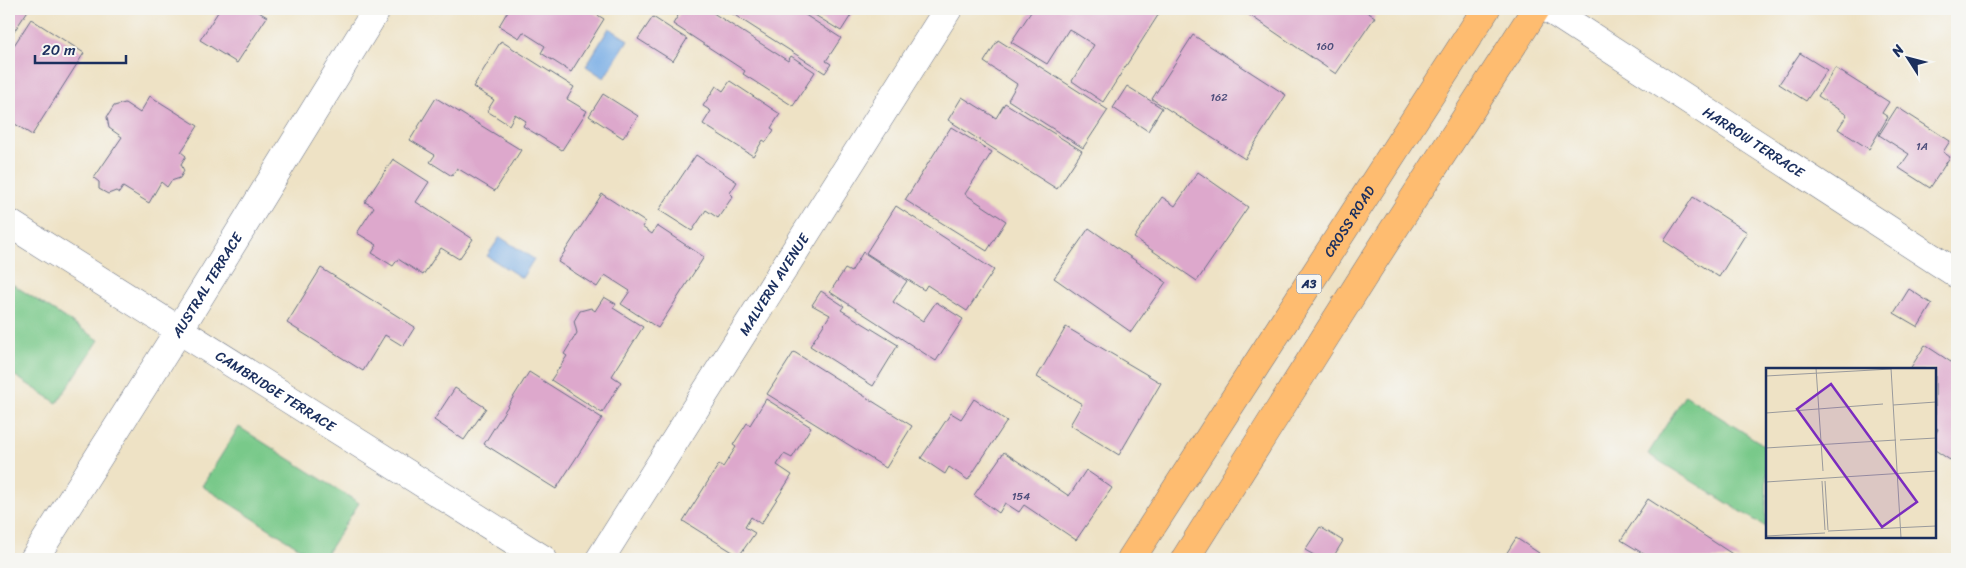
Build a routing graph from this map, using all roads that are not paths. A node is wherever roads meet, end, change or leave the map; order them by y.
1 (377, 9) edge
2 (948, 9) edge
3 (1486, 9) edge
4 (1536, 9) edge
5 (1549, 9) edge
6 (9, 223) edge
7 (1957, 274) edge
8 (179, 330) junction
9 (34, 559) edge
10 (544, 559) edge
11 (600, 559) edge
12 (1131, 559) edge
13 (1185, 559) edge

1 - 8 street, AUSTRAL TERRACE
2 - 11 street, MALVERN AVENUE
3 - 12 highway, CROSS ROAD / A3
4 - 13 highway
5 - 7 street, HARROW TERRACE
6 - 8 street, CAMBRIDGE TERRACE
8 - 9 street, AUSTRAL TERRACE
8 - 10 street, CAMBRIDGE TERRACE

